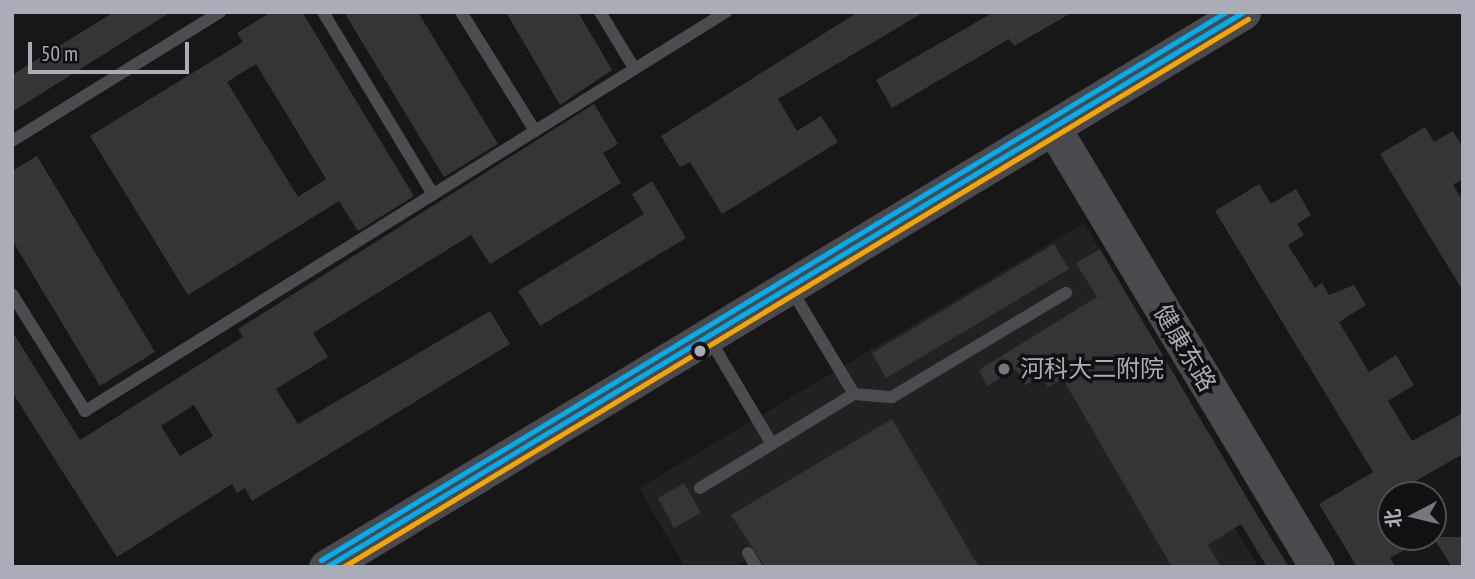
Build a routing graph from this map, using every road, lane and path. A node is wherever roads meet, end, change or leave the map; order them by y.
1 (220, 12) edge
2 (323, 12) edge
3 (461, 12) edge
4 (600, 12) edge
5 (726, 12) edge
6 (1243, 12) edge
7 (1269, 12) edge
8 (634, 68) junction
9 (535, 131) junction
10 (1057, 134) junction
11 (12, 141) edge
12 (433, 194) junction
13 (1066, 293) dead end
14 (12, 294) edge
15 (794, 294) junction
16 (712, 344) junction
17 (854, 394) junction
18 (772, 444) junction
19 (700, 488) dead end
20 (748, 553) dead end
21 (326, 567) edge
22 (361, 567) edge
23 (757, 567) edge
24 (1317, 567) edge

1 - 11 lane
2 - 12 lane
3 - 9 lane
4 - 8 lane
5 - 8 lane
6 - 10 main road
7 - 10 main road
8 - 9 lane
9 - 12 lane
10 - 15 main road
10 - 24 main road, 健康东路
12 - 14 lane
13 - 17 lane
15 - 16 main road
15 - 17 lane
16 - 18 lane
16 - 21 main road
16 - 22 main road
17 - 18 lane
18 - 19 lane
20 - 23 lane

